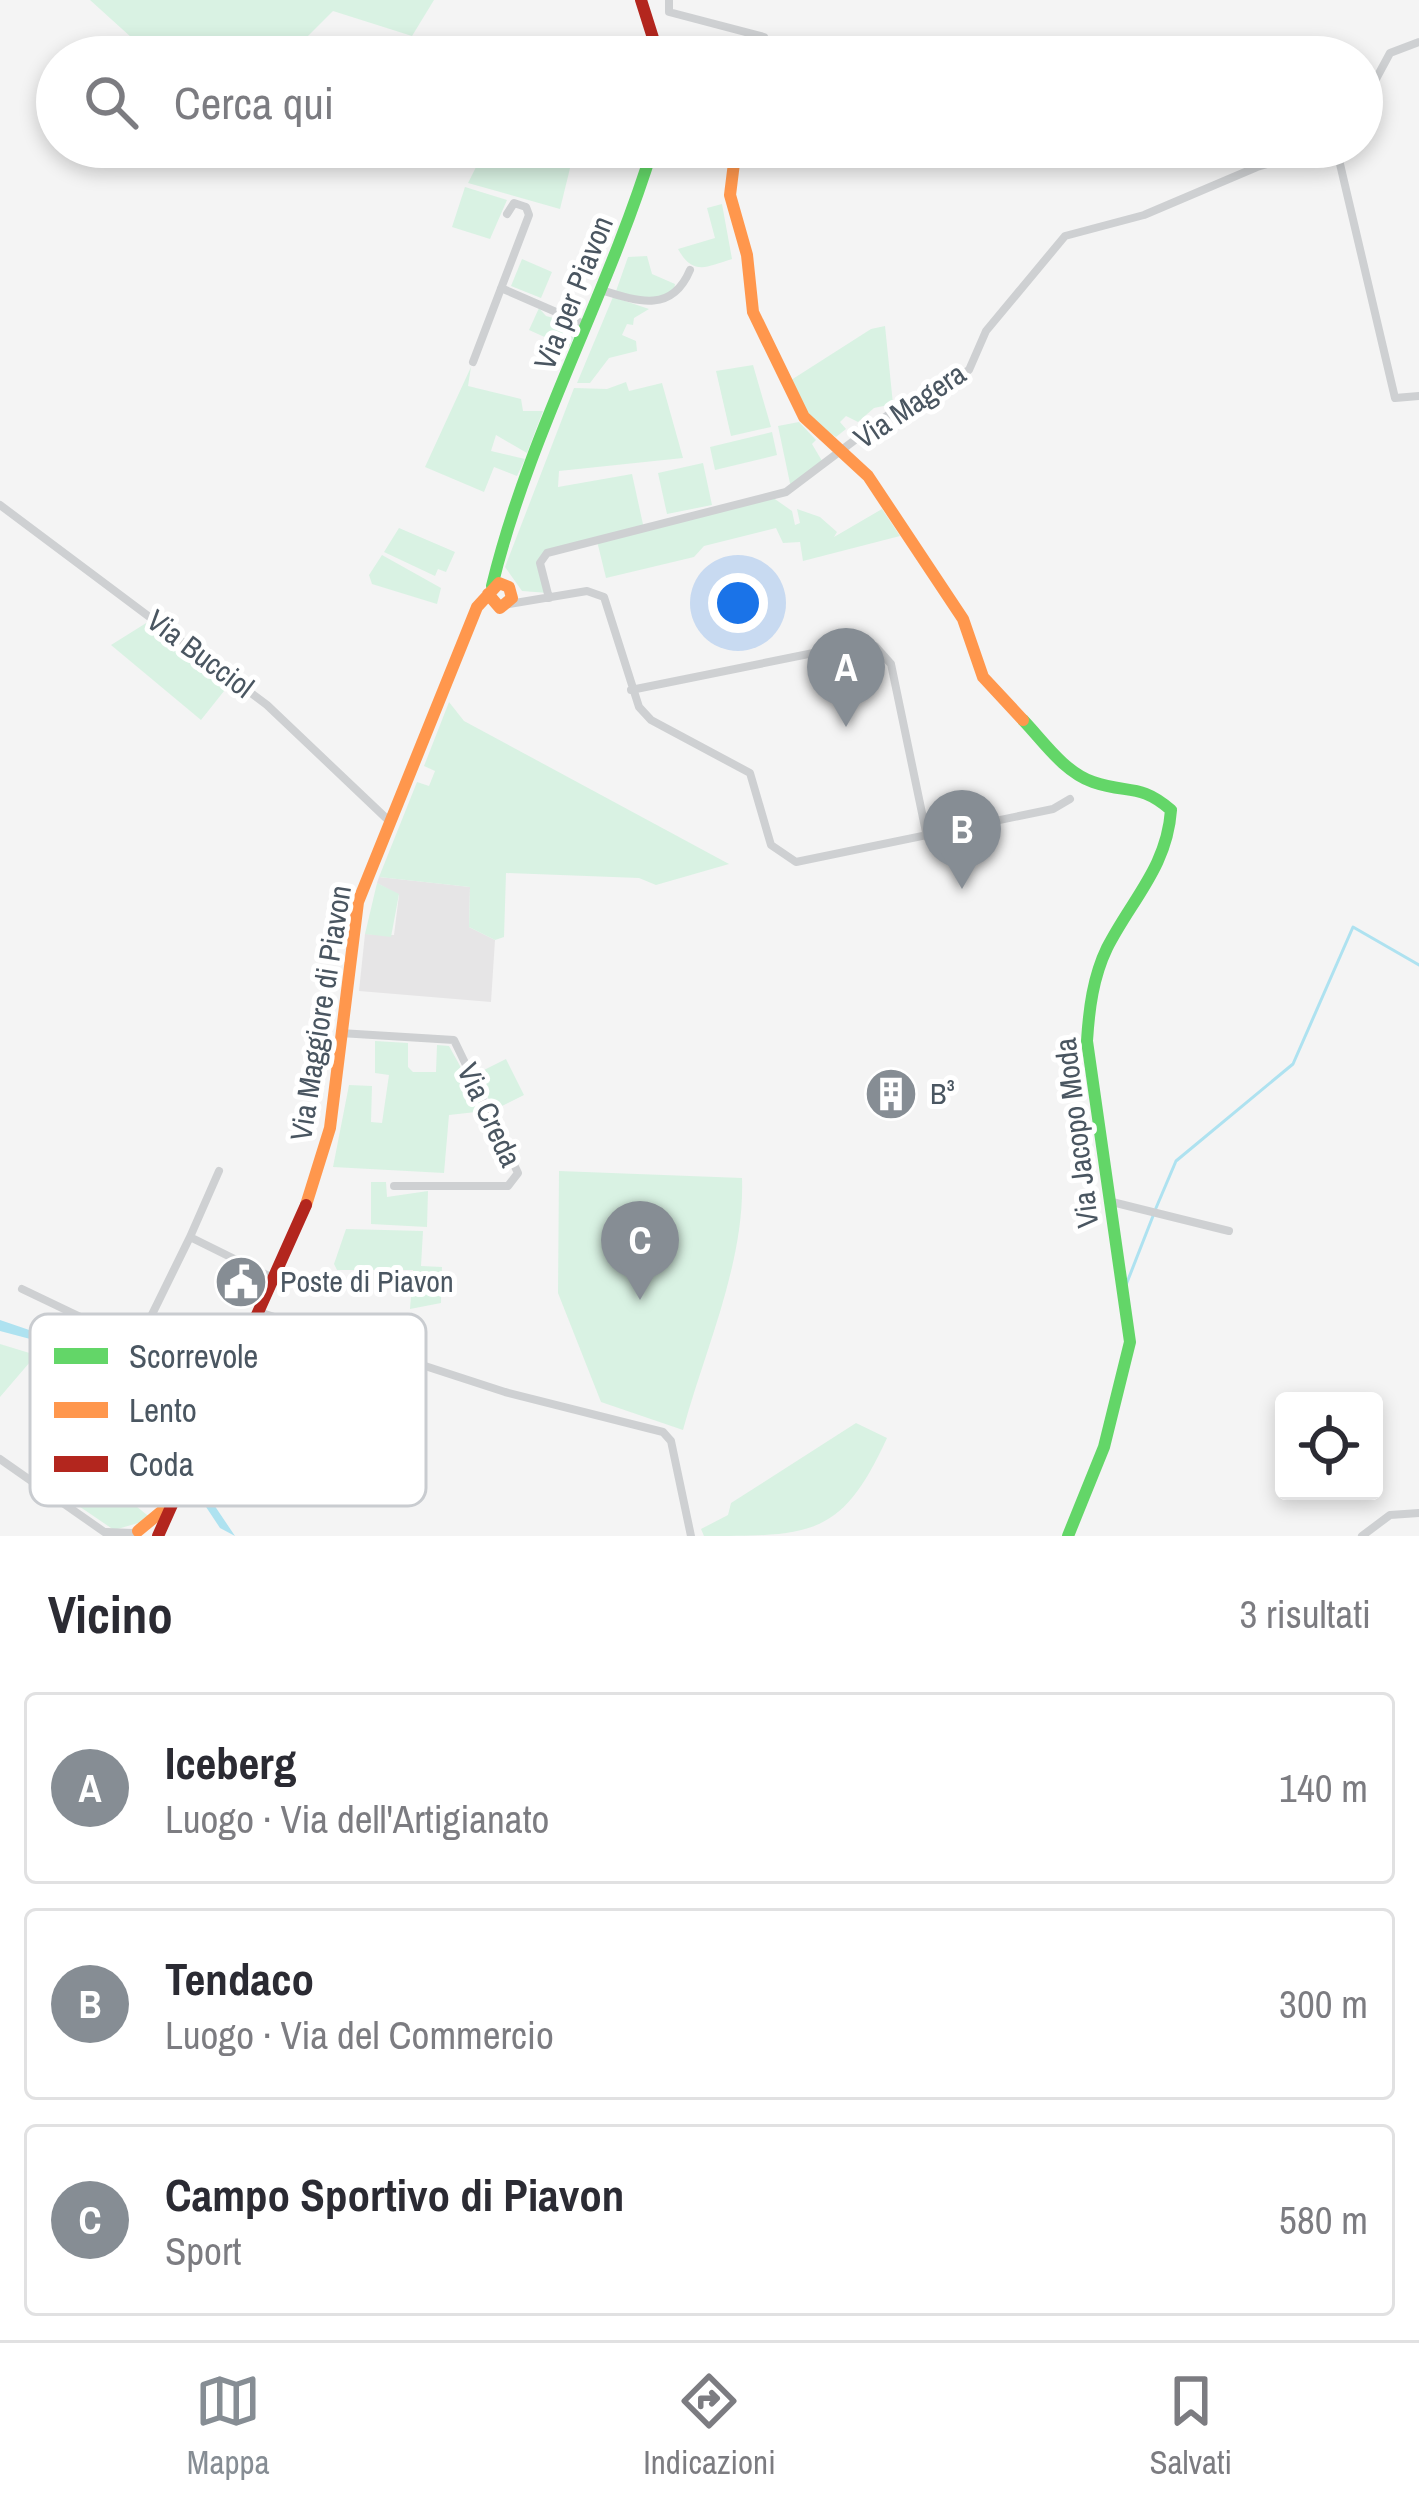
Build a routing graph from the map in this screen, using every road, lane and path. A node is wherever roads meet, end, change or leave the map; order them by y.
1 (669, 0) edge
2 (638, 3) edge
3 (651, 36) edge
4 (760, 36) edge
5 (1419, 42) edge
6 (1383, 66) edge
7 (645, 168) edge
8 (733, 168) edge
9 (1252, 168) edge
10 (1341, 168) edge
11 (507, 214) dead end
12 (690, 270) dead end
13 (501, 288) junction
14 (601, 290) junction
15 (587, 325) junction
16 (473, 362) dead end
17 (1419, 397) edge
18 (844, 451) junction
19 (0, 505) edge
20 (500, 594) junction
21 (549, 598) junction
22 (631, 691) junction
23 (1070, 799) dead end
24 (387, 820) junction
25 (927, 837) junction
26 (340, 1033) junction
27 (219, 1171) dead end
28 (394, 1186) dead end
29 (1107, 1200) junction
30 (1229, 1231) dead end
31 (190, 1237) junction
32 (274, 1279) junction
33 (22, 1289) dead end
34 (259, 1312) joint
35 (76, 1314) edge
36 (152, 1314) edge
37 (265, 1314) edge
38 (426, 1366) edge
39 (0, 1459) edge
40 (30, 1480) edge
41 (68, 1506) edge
42 (165, 1506) edge
43 (165, 1506) edge
44 (1419, 1513) edge
45 (108, 1534) edge
46 (142, 1534) edge
47 (691, 1536) edge
48 (1068, 1536) edge
49 (1362, 1536) edge

1 - 4 street
2 - 3 street
5 - 6 street
7 - 14 street, Via per Piavon
8 - 18 street, Via Jacopo Moda
9 - 18 street, Via Magera
10 - 17 street
11 - 13 street
12 - 14 street
13 - 15 street
13 - 16 street
14 - 15 street, Via per Piavon
15 - 20 street, Via per Piavon
18 - 21 street
18 - 29 street, Via Jacopo Moda
19 - 24 street, Via Bucciol
20 - 21 street
20 - 24 street, Via Maggiore di Piavon
21 - 22 street
22 - 25 street
22 - 25 street
23 - 25 street
24 - 26 street, Via Maggiore di Piavon
26 - 28 street, Via Creda
26 - 32 street, Via Maggiore di Piavon
27 - 31 street
29 - 30 street
29 - 48 street, Via Jacopo Moda
31 - 32 street
31 - 36 street
32 - 34 street, Via Maggiore di Piavon
33 - 35 street
34 - 37 street
38 - 47 street
39 - 40 street
41 - 45 street
42 - 46 street
43 - 46 street, Via Maggiore di Piavon
44 - 49 street
45 - 46 street

